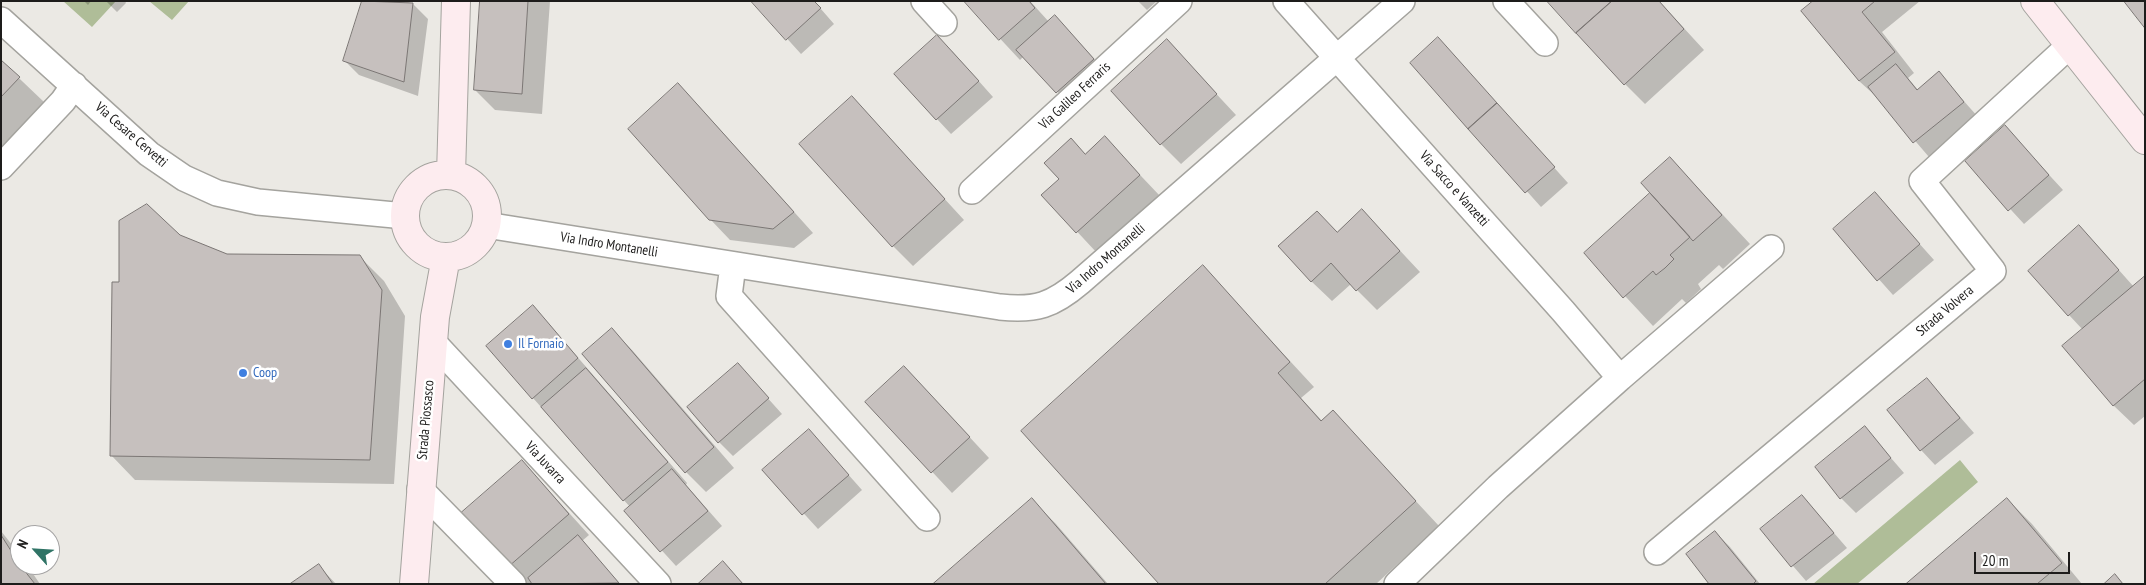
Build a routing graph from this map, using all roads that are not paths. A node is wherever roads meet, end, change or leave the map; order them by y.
1 (456, 1) edge
2 (924, 1) edge
3 (1179, 1) edge
4 (1286, 1) edge
5 (1402, 1) edge
6 (1506, 1) edge
7 (2035, 1) edge
8 (1, 20) edge
9 (944, 23) dead end
10 (1545, 43) dead end
11 (2069, 46) junction
12 (1337, 58) junction
13 (74, 85) junction
14 (2145, 140) edge
15 (1, 167) edge
16 (451, 175) junction
17 (972, 191) dead end
18 (405, 216) junction
19 (486, 225) junction
20 (1771, 248) dead end
21 (446, 257) junction
22 (733, 265) junction
23 (433, 342) junction
24 (1620, 378) junction
25 (420, 490) junction
26 (927, 518) dead end
27 (1657, 552) dead end
28 (414, 584) edge
29 (513, 584) edge
30 (658, 584) edge
31 (1397, 584) edge

1 - 16 street
2 - 9 street
3 - 17 street, Via Galileo Ferraris
4 - 12 street, Via Sacco e Vanzetti
5 - 12 street, Via Indro Montanelli
6 - 10 street
7 - 11 street
8 - 13 street, Via Cesare Cervetti
11 - 14 street
11 - 27 street, Strada Volvera
12 - 22 street, Via Indro Montanelli
12 - 24 street, Via Sacco e Vanzetti
13 - 15 street
13 - 18 street, Via Cesare Cervetti
16 - 18 street
16 - 19 street
18 - 21 street
19 - 21 street
19 - 22 street, Via Indro Montanelli
20 - 24 street
21 - 23 street, Strada Piossasco
22 - 26 street
23 - 25 street, Strada Piossasco
23 - 30 street, Via Juvarra
24 - 31 street
25 - 28 street, Strada Piossasco
25 - 29 street

